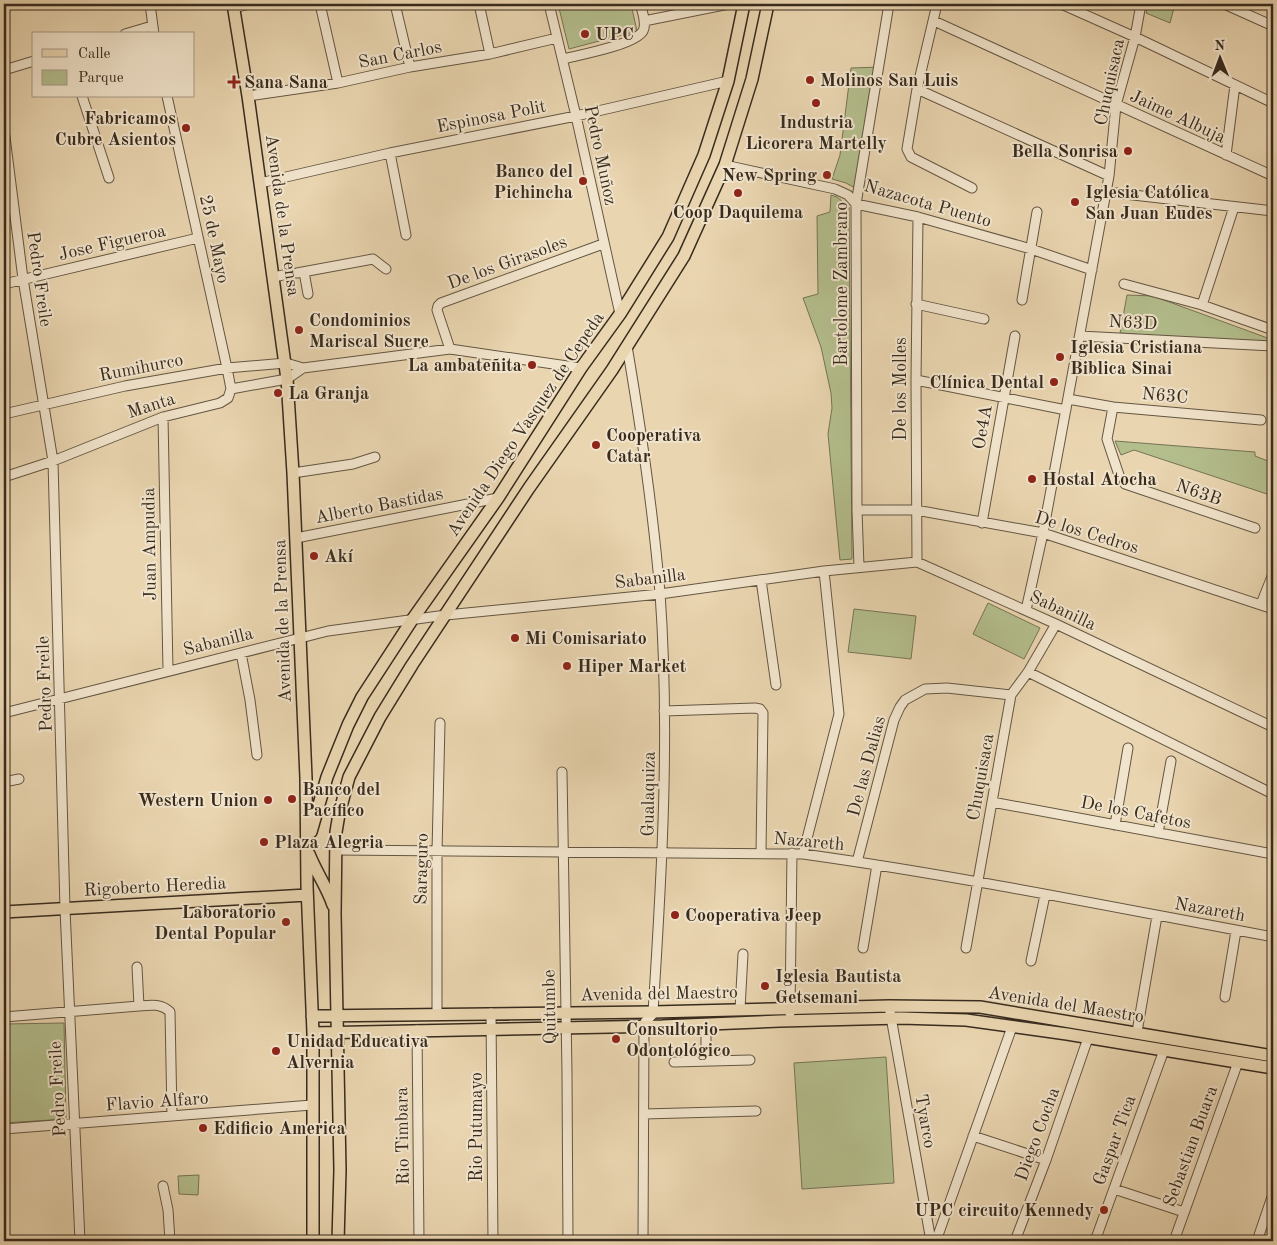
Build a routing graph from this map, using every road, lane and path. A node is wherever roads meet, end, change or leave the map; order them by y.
1 (150, 4) edge
2 (250, 4) edge
3 (320, 4) edge
4 (395, 4) edge
5 (479, 4) edge
6 (549, 4) edge
7 (640, 4) edge
8 (729, 4) edge
9 (744, 4) edge
10 (768, 4) edge
11 (889, 4) edge
12 (937, 4) edge
13 (1061, 4) edge
14 (1141, 4) edge
15 (1224, 4) edge
16 (233, 6) edge
17 (644, 21) junction
18 (934, 21) junction
19 (1273, 26) edge
20 (153, 30) edge
21 (139, 32) edge
22 (1135, 37) junction
23 (557, 38) junction
24 (490, 54) junction
25 (563, 59) junction
26 (32, 62) edge
27 (410, 67) junction
28 (4, 70) edge
29 (728, 81) junction
30 (338, 83) junction
31 (1235, 85) junction
32 (917, 89) junction
33 (248, 96) junction
34 (83, 98) edge
35 (168, 98) edge
36 (1273, 103) edge
37 (1116, 105) junction
38 (576, 116) junction
39 (4, 129) edge
40 (390, 153) junction
41 (1226, 155) junction
42 (725, 165) junction
43 (1109, 176) junction
44 (1273, 176) edge
45 (109, 178) dead end
46 (260, 183) junction
47 (972, 188) dead end
48 (1106, 192) junction
49 (856, 204) junction
50 (1234, 207) junction
51 (1273, 211) edge
52 (1037, 212) dead end
53 (918, 217) junction
54 (406, 235) dead end
55 (198, 238) junction
56 (604, 244) junction
57 (1030, 249) junction
58 (386, 269) dead end
59 (1092, 270) junction
60 (23, 279) junction
61 (4, 284) edge
62 (1124, 284) dead end
63 (308, 294) dead end
64 (1022, 300) dead end
65 (916, 304) junction
66 (1202, 305) junction
67 (620, 314) junction
68 (984, 319) dead end
69 (1273, 330) edge
70 (1015, 336) dead end
71 (1080, 336) junction
72 (627, 346) junction
73 (1273, 346) edge
74 (450, 349) junction
75 (286, 363) junction
76 (227, 368) junction
77 (303, 368) junction
78 (581, 368) junction
79 (288, 379) junction
80 (916, 380) junction
81 (230, 389) junction
82 (1003, 398) junction
83 (1068, 399) junction
84 (43, 404) junction
85 (1112, 407) junction
86 (1066, 410) junction
87 (4, 414) edge
88 (163, 417) junction
89 (1261, 420) dead end
90 (375, 457) dead end
91 (53, 461) junction
92 (293, 473) junction
93 (4, 478) edge
94 (498, 498) junction
95 (857, 510) junction
96 (916, 510) junction
97 (982, 523) junction
98 (1254, 528) dead end
99 (1043, 533) junction
100 (296, 538) junction
101 (917, 562) junction
102 (859, 567) junction
103 (824, 571) junction
104 (1273, 574) edge
105 (761, 580) junction
106 (660, 594) junction
107 (1261, 604) junction
108 (1273, 609) edge
109 (1026, 610) junction
110 (446, 615) junction
111 (412, 620) junction
112 (1056, 624) junction
113 (300, 637) junction
114 (241, 653) junction
115 (168, 670) junction
116 (1028, 672) junction
117 (776, 685) dead end
118 (1012, 695) junction
119 (61, 698) junction
120 (664, 711) junction
121 (4, 713) edge
122 (440, 723) dead end
123 (1273, 727) edge
124 (1128, 748) dead end
125 (257, 755) dead end
126 (1171, 761) dead end
127 (562, 772) dead end
128 (327, 777) junction
129 (306, 778) junction
130 (19, 779) dead end
131 (4, 782) edge
132 (1273, 794) edge
133 (992, 802) junction
134 (1115, 825) junction
135 (1158, 833) junction
136 (307, 850) junction
137 (336, 850) junction
138 (437, 852) junction
139 (563, 852) junction
140 (663, 852) junction
141 (762, 853) junction
142 (792, 853) junction
143 (803, 854) junction
144 (1273, 854) edge
145 (858, 862) junction
146 (877, 865) junction
147 (312, 872) junction
148 (978, 883) junction
149 (308, 895) junction
150 (1045, 895) junction
151 (65, 909) junction
152 (4, 912) edge
153 (335, 914) junction
154 (1157, 916) junction
155 (1236, 931) junction
156 (1273, 938) edge
157 (863, 948) dead end
158 (966, 948) dead end
159 (743, 954) dead end
160 (1031, 961) dead end
161 (137, 967) dead end
162 (1225, 996) dead end
163 (139, 1006) junction
164 (889, 1006) junction
165 (939, 1006) junction
166 (790, 1008) junction
167 (740, 1009) junction
168 (70, 1010) junction
169 (654, 1012) junction
170 (491, 1013) junction
171 (566, 1013) junction
172 (437, 1014) junction
173 (312, 1016) junction
174 (338, 1016) junction
175 (4, 1017) edge
176 (892, 1018) junction
177 (790, 1020) junction
178 (939, 1020) junction
179 (1070, 1021) junction
180 (706, 1024) junction
181 (644, 1026) junction
182 (1012, 1027) junction
183 (566, 1028) junction
184 (492, 1029) junction
185 (416, 1030) junction
186 (338, 1032) junction
187 (1137, 1032) junction
188 (313, 1033) junction
189 (1067, 1034) junction
190 (1088, 1038) junction
191 (1188, 1041) junction
192 (1164, 1050) junction
193 (1185, 1054) junction
194 (1273, 1056) edge
195 (750, 1060) dead end
196 (706, 1061) junction
197 (674, 1062) dead end
198 (1238, 1062) junction
199 (1273, 1068) edge
200 (312, 1105) junction
201 (756, 1111) dead end
202 (644, 1114) junction
203 (172, 1116) junction
204 (74, 1123) junction
205 (4, 1129) edge
206 (973, 1136) junction
207 (1046, 1160) junction
208 (163, 1186) dead end
209 (1114, 1189) junction
210 (1273, 1194) edge
211 (1184, 1212) junction
212 (80, 1241) edge
213 (170, 1241) edge
214 (313, 1241) edge
215 (338, 1241) edge
216 (419, 1241) edge
217 (493, 1241) edge
218 (568, 1241) edge
219 (643, 1241) edge
220 (931, 1241) edge
221 (936, 1241) edge
222 (1015, 1241) edge
223 (1095, 1241) edge
224 (1174, 1241) edge
225 (1258, 1241) edge

1 - 20 street
2 - 16 street
3 - 30 street
4 - 27 street
5 - 24 street
6 - 23 street, Pedro Muñoz
7 - 17 street
8 - 17 street
9 - 29 main road, Avenida Diego Vasquez de Cepeda
10 - 42 main road
11 - 49 street, Bartolome Zambrano
12 - 18 street
13 - 22 street
14 - 22 street, Chuquisaca
15 - 19 street
16 - 33 main road, Avenida de la Prensa
17 - 25 street
18 - 32 street
18 - 37 street, Jaime Albuja
20 - 21 street
22 - 31 street
22 - 37 street, Chuquisaca
23 - 24 street, San Carlos
23 - 25 street, Pedro Muñoz
24 - 27 street, San Carlos
25 - 38 street, Pedro Muñoz
26 - 28 street
27 - 30 street, San Carlos
29 - 38 street, Espinosa Polit
29 - 67 main road, Avenida Diego Vasquez de Cepeda
30 - 33 street, San Carlos
31 - 36 street
31 - 41 street
32 - 43 street
32 - 47 street
33 - 46 main road, Avenida de la Prensa
34 - 45 street
35 - 55 street, 25 de Mayo
37 - 41 street, Jaime Albuja
37 - 43 street, Chuquisaca
38 - 40 street, Espinosa Polit
38 - 56 street, Pedro Muñoz
39 - 60 street, Pedro Freile
40 - 46 street, Espinosa Polit
40 - 54 street
41 - 44 street, Jaime Albuja
42 - 49 street, Nazacota Puento
42 - 72 main road
43 - 48 street, Chuquisaca
46 - 75 main road, Avenida de la Prensa
48 - 50 street
48 - 59 street, Chuquisaca
49 - 53 street, Nazacota Puento
49 - 95 street, Bartolome Zambrano
50 - 51 street
50 - 66 street
52 - 57 street
53 - 57 street, Nazacota Puento
53 - 65 street, De los Molles
55 - 60 street, Jose Figueroa
55 - 76 street, 25 de Mayo
56 - 67 street, Pedro Muñoz
56 - 74 street, De los Girasoles
57 - 59 street, Nazacota Puento
57 - 64 street
58 - 63 street
59 - 71 street, Chuquisaca
60 - 61 street, Jose Figueroa
60 - 84 street, Pedro Freile
62 - 66 street
65 - 68 street
65 - 80 street, De los Molles
66 - 69 street
67 - 78 main road, Avenida Diego Vasquez de Cepeda
70 - 82 street, Oe4A
71 - 73 street, N63D
71 - 83 street, Chuquisaca
72 - 106 street, Gualaquiza
72 - 110 main road
74 - 77 street
74 - 78 street
75 - 76 street, Rumihurco
75 - 77 street
75 - 79 main road, Avenida de la Prensa
76 - 81 street, 25 de Mayo
76 - 84 street, Rumihurco
77 - 79 street
78 - 94 main road, Avenida Diego Vasquez de Cepeda
79 - 81 street
79 - 92 main road, Avenida de la Prensa
80 - 82 street
80 - 96 street, De los Molles
81 - 88 street, Manta
82 - 86 street
82 - 97 street, Oe4A
83 - 85 street, N63C
83 - 86 street, Chuquisaca
84 - 87 street, Rumihurco
84 - 91 street, Pedro Freile
85 - 89 street, N63C
85 - 98 street, N63B
86 - 99 street, Chuquisaca
88 - 91 street, Manta
88 - 115 street, Juan Ampudia
90 - 92 street
91 - 93 street, Manta
91 - 119 street, Pedro Freile
92 - 100 main road, Avenida de la Prensa
94 - 100 street, Alberto Bastidas
94 - 111 main road, Avenida Diego Vasquez de Cepeda
95 - 96 street, De los Cedros
95 - 102 street, Bartolome Zambrano
96 - 97 street, De los Cedros
96 - 101 street, De los Molles
97 - 99 street, De los Cedros
99 - 107 street, De los Cedros
99 - 109 street, Chuquisaca
100 - 113 main road, Avenida de la Prensa
101 - 102 street, Sabanilla
101 - 109 street, Sabanilla
102 - 103 street, Sabanilla
103 - 105 street, Sabanilla
103 - 143 street
104 - 107 street
105 - 106 street, Sabanilla
105 - 117 street
106 - 110 street, Sabanilla
106 - 120 street, Gualaquiza
107 - 108 street, De los Cedros
109 - 112 street, Sabanilla
110 - 111 street, Sabanilla
110 - 137 main road
111 - 113 street, Sabanilla
111 - 128 main road, Avenida Diego Vasquez de Cepeda
112 - 116 street, Chuquisaca
112 - 123 street, Sabanilla
113 - 114 street, Sabanilla
113 - 129 main road, Avenida de la Prensa
114 - 115 street, Sabanilla
114 - 125 street
115 - 119 street, Sabanilla
116 - 118 street, Chuquisaca
116 - 132 street
118 - 133 street, Chuquisaca
118 - 145 street, De las Dalias
119 - 121 street, Sabanilla
119 - 151 street, Pedro Freile
120 - 140 street, Gualaquiza
120 - 141 street
122 - 138 street, Saraguro
124 - 134 street
126 - 135 street
127 - 139 street, Quitumbe
128 - 129 main road
128 - 136 main road, Avenida Diego Vasquez de Cepeda
129 - 136 main road, Avenida de la Prensa
130 - 131 street
133 - 134 street, De los Cafetos
133 - 148 street, Chuquisaca
134 - 135 street, De los Cafetos
135 - 144 street, De los Cafetos
136 - 147 main road, Avenida de la Prensa
137 - 138 street, Nazareth
137 - 153 main road
138 - 139 street, Nazareth
138 - 172 street, Saraguro
139 - 140 street, Nazareth
139 - 171 street, Quitumbe
140 - 141 street, Nazareth
140 - 169 street, Gualaquiza
141 - 142 street, Nazareth
142 - 143 street, Nazareth
142 - 166 street
143 - 145 street, Nazareth
145 - 146 street, Nazareth
146 - 148 street, Nazareth
146 - 157 street
147 - 149 main road, Avenida de la Prensa
147 - 153 main road
148 - 150 street, Nazareth
148 - 158 street, Chuquisaca
149 - 151 main road, Rigoberto Heredia
149 - 173 main road, Avenida de la Prensa
150 - 154 street, Nazareth
150 - 160 street
151 - 152 main road, Rigoberto Heredia
151 - 168 street, Pedro Freile
153 - 174 main road
154 - 155 street, Nazareth
154 - 187 street
155 - 156 street, Nazareth
155 - 162 street
159 - 167 street
161 - 163 street
163 - 168 street
163 - 203 street
164 - 165 main road, Avenida del Maestro
164 - 166 main road, Avenida del Maestro
164 - 176 street, Tyarco
165 - 178 main road
165 - 179 main road, Avenida del Maestro
166 - 167 main road, Avenida del Maestro
166 - 177 street
167 - 169 main road, Avenida del Maestro
168 - 175 street
168 - 204 street, Pedro Freile
169 - 171 main road, Avenida del Maestro
169 - 181 street
170 - 171 main road, Avenida del Maestro
170 - 172 main road, Avenida del Maestro
170 - 184 street, Rio Putumayo
171 - 183 street, Quitumbe
172 - 174 main road, Avenida del Maestro
173 - 174 main road, Avenida del Maestro
173 - 188 main road, Avenida de la Prensa
174 - 186 main road
176 - 177 main road, Avenida del Maestro
176 - 178 main road, Avenida del Maestro
176 - 220 street, Tyarco
177 - 180 main road, Avenida del Maestro
178 - 182 main road, Avenida del Maestro
179 - 187 main road, Avenida del Maestro
179 - 189 main road
180 - 181 main road, Avenida del Maestro
180 - 196 street
181 - 183 main road, Avenida del Maestro
181 - 202 street
182 - 189 main road, Avenida del Maestro
182 - 206 street
183 - 184 main road, Avenida del Maestro
183 - 218 street, Quitumbe
184 - 185 main road, Avenida del Maestro
184 - 217 street, Rio Putumayo
185 - 186 main road, Avenida del Maestro
185 - 216 street, Rio Timbara
186 - 188 main road, Avenida del Maestro
186 - 215 main road
187 - 191 main road, Avenida del Maestro
188 - 200 main road, Avenida de la Prensa
189 - 190 main road, Avenida del Maestro
190 - 192 main road, Avenida del Maestro
190 - 207 street, Diego Cocha
191 - 193 main road
191 - 194 main road, Avenida del Maestro
192 - 193 main road, Avenida del Maestro
192 - 209 street, Gaspar Tica
193 - 198 main road, Avenida del Maestro
195 - 196 street
196 - 197 street
198 - 199 main road, Avenida del Maestro
198 - 211 street, Sebastian Buara
200 - 203 street, Flavio Alfaro
200 - 214 main road, Avenida de la Prensa
201 - 202 street
202 - 219 street
203 - 204 street, Flavio Alfaro
204 - 205 street, Flavio Alfaro
204 - 212 street, Pedro Freile
206 - 207 street
206 - 221 street
207 - 222 street, Diego Cocha
208 - 213 street
209 - 211 street
209 - 223 street, Gaspar Tica
210 - 225 street
211 - 224 street, Sebastian Buara

